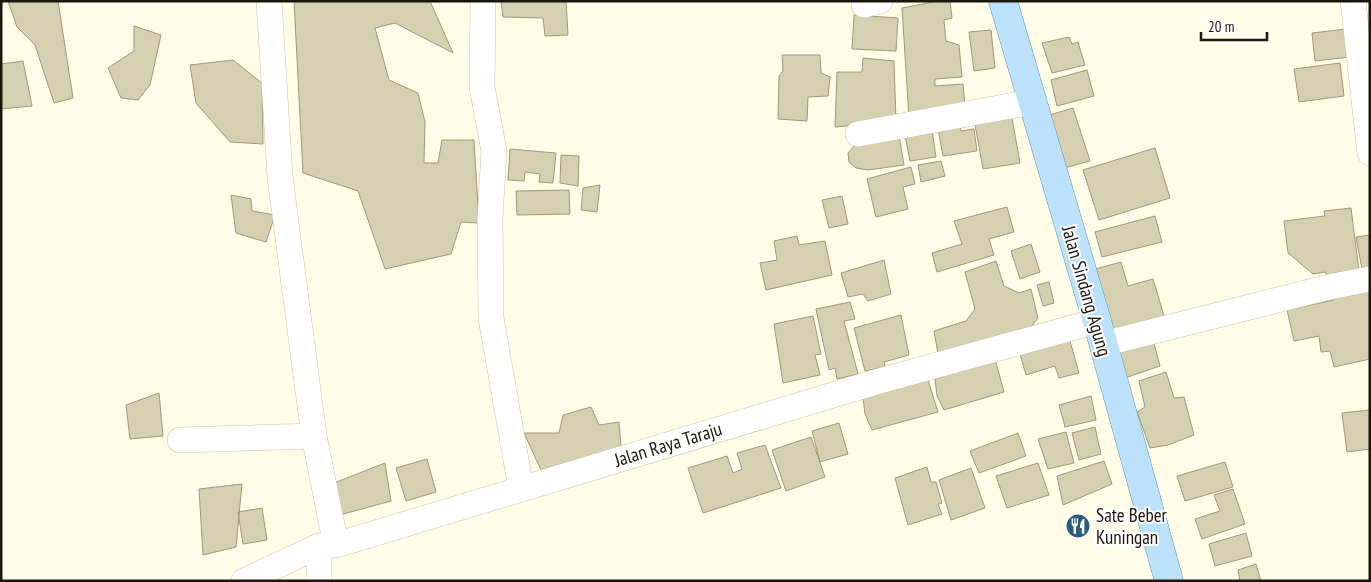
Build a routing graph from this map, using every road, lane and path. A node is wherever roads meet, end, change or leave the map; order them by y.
1 (269, 1) edge
2 (482, 1) edge
3 (1003, 1) edge
4 (1352, 1) edge
5 (1032, 102) junction
6 (858, 134) dead end
7 (1370, 153) edge
8 (1370, 279) edge
9 (1100, 333) junction
10 (314, 436) junction
11 (180, 440) dead end
12 (521, 488) junction
13 (327, 545) junction
14 (244, 581) edge
15 (319, 581) edge
16 (1169, 581) edge

1 - 10 street
2 - 12 street
3 - 5 main road, Jalan Sindang Agung
4 - 7 street
5 - 6 street
5 - 9 main road, Jalan Sindang Agung
8 - 9 street, Jalan Raya Taraju
9 - 12 street, Jalan Raya Taraju
9 - 16 main road, Jalan Sindang Agung
10 - 11 street
10 - 13 street
12 - 13 street, Jalan Raya Taraju
13 - 14 street, Jalan Raya Taraju
13 - 15 street

